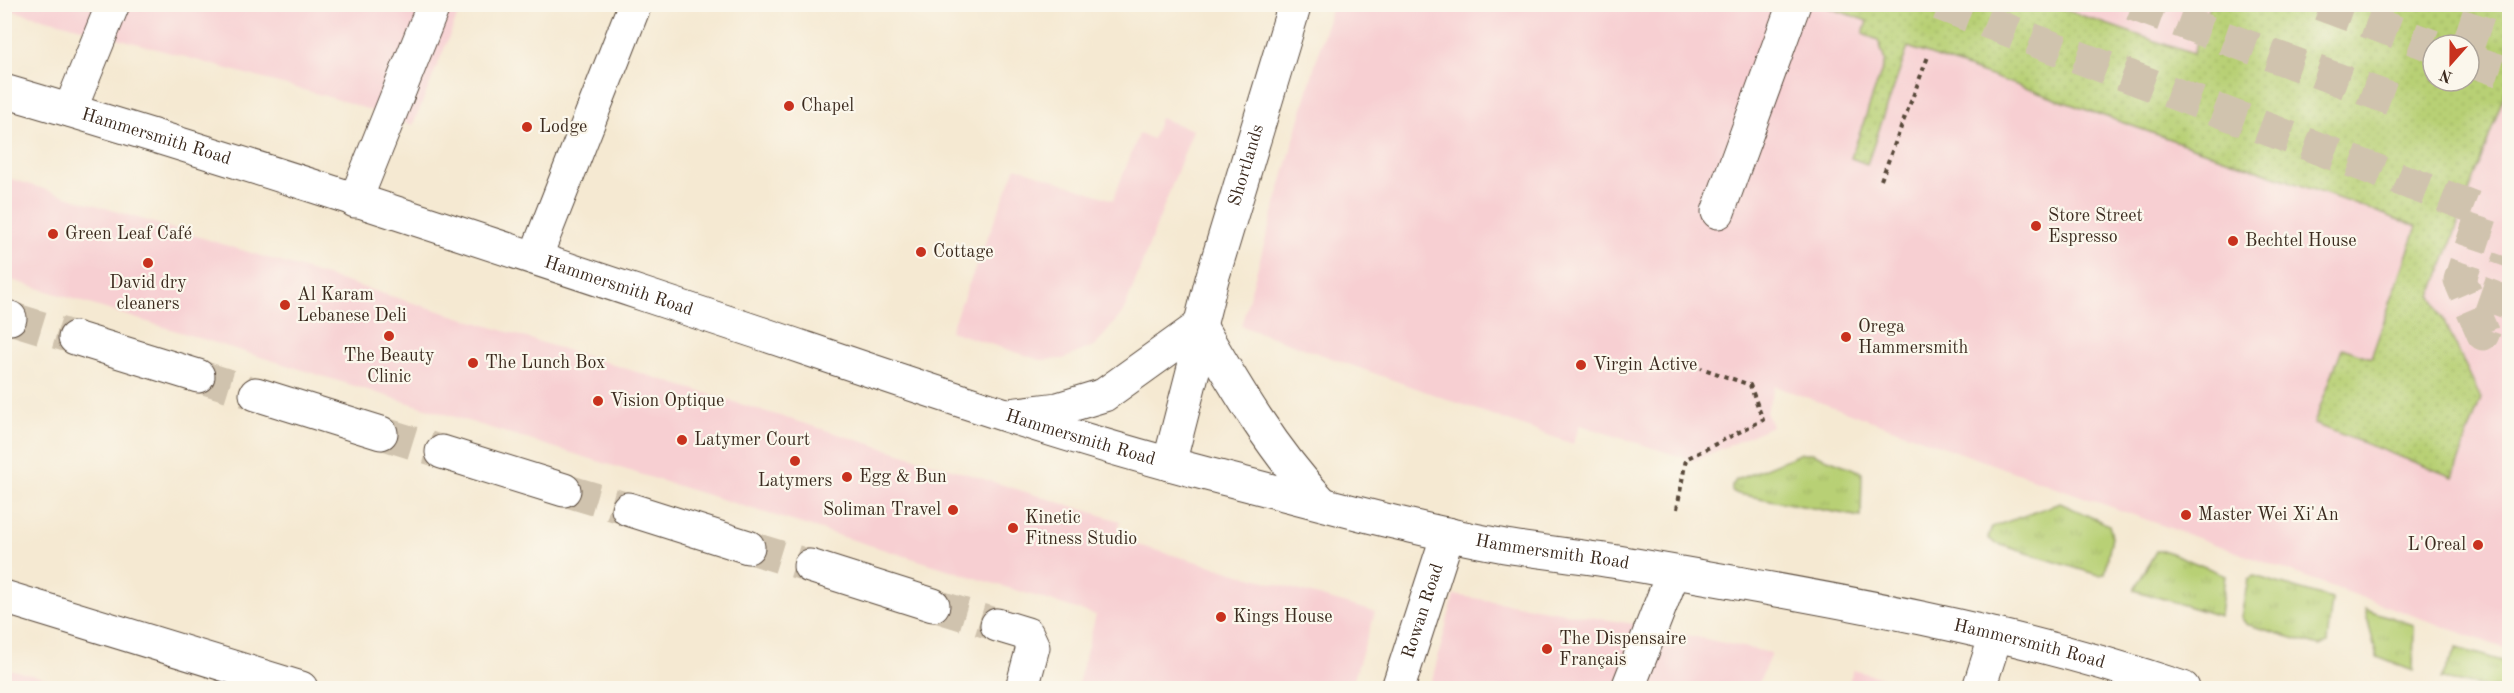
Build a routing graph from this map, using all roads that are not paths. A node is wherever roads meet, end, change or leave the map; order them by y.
1 (113, 4) edge
2 (434, 4) edge
3 (635, 4) edge
4 (1294, 4) edge
5 (1794, 4) edge
6 (4, 91) edge
7 (70, 110) junction
8 (355, 201) junction
9 (1718, 212) dead end
10 (535, 258) junction
11 (1200, 326) junction
12 (75, 338) tunnel mouth
13 (198, 376) tunnel mouth
14 (256, 394) tunnel mouth
15 (1009, 415) junction
16 (381, 433) tunnel mouth
17 (442, 452) tunnel mouth
18 (1169, 464) junction
19 (564, 490) tunnel mouth
20 (1322, 503) junction
21 (628, 509) tunnel mouth
22 (1448, 534) junction
23 (748, 547) tunnel mouth
24 (810, 566) tunnel mouth
25 (1673, 573) junction
26 (4, 597) edge
27 (933, 605) tunnel mouth
28 (997, 625) tunnel mouth
29 (1996, 635) junction
30 (301, 688) edge
31 (1022, 688) edge
32 (1398, 688) edge
33 (1628, 688) edge
34 (1979, 688) edge
35 (2183, 688) edge

1 - 7 main road
2 - 8 main road
3 - 10 main road
4 - 11 main road, Shortlands
5 - 9 main road
6 - 7 main road, Hammersmith Road
7 - 8 main road, Hammersmith Road
8 - 10 main road, Hammersmith Road
10 - 15 main road, Hammersmith Road
11 - 15 main road
11 - 18 main road, Shortlands
11 - 20 main road
12 - 13 main road
14 - 16 main road
15 - 18 main road, Hammersmith Road
17 - 19 main road
18 - 20 main road, Hammersmith Road
20 - 22 main road, Hammersmith Road
21 - 23 main road
22 - 25 main road, Hammersmith Road
22 - 32 main road, Rowan Road
24 - 27 main road
25 - 29 main road, Hammersmith Road
25 - 33 main road
26 - 30 main road
28 - 31 main road
29 - 34 main road
29 - 35 main road, Hammersmith Road

